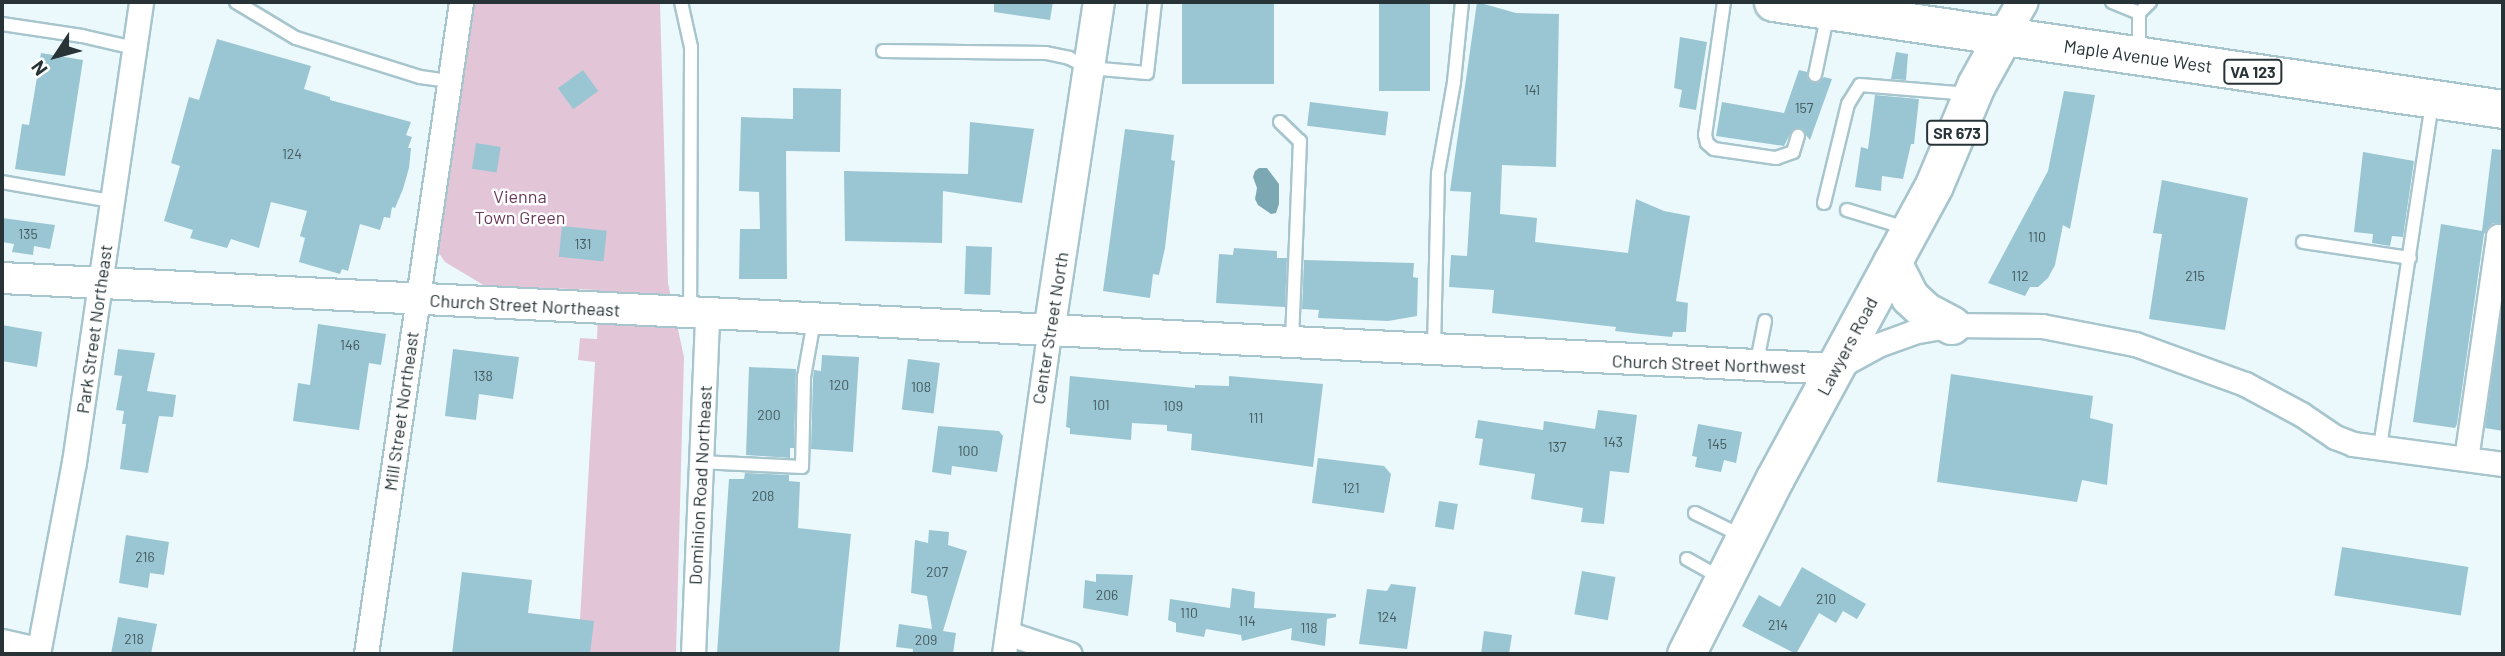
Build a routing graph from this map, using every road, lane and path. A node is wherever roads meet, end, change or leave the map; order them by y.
1 (141, 2) edge
2 (236, 2) edge
3 (461, 2) edge
4 (681, 2) edge
5 (1098, 2) edge
6 (1155, 2) edge
7 (1462, 2) edge
8 (1724, 2) edge
9 (1773, 2) edge
10 (2023, 2) edge
11 (2112, 2) edge
12 (2150, 2) edge
13 (1829, 10) junction
14 (2139, 13) junction
15 (2, 24) edge
16 (2003, 36) junction
17 (134, 48) junction
18 (883, 51) dead end
19 (2139, 56) junction
20 (1089, 68) junction
21 (1815, 75) dead end
22 (449, 81) junction
23 (1972, 94) junction
24 (2432, 99) junction
25 (2503, 109) edge
26 (1279, 122) dead end
27 (1798, 136) dead end
28 (2, 182) edge
29 (111, 201) junction
30 (1824, 203) dead end
31 (1847, 210) dead end
32 (1910, 229) junction
33 (2503, 237) edge
34 (2303, 242) dead end
35 (2410, 258) junction
36 (1892, 262) junction
37 (2, 278) edge
38 (99, 284) junction
39 (416, 299) junction
40 (698, 315) junction
41 (814, 321) junction
42 (1765, 321) dead end
43 (1951, 325) junction
44 (1049, 332) junction
45 (1292, 343) junction
46 (1434, 350) junction
47 (1756, 366) junction
48 (1834, 369) junction
49 (2380, 447) junction
50 (2466, 459) junction
51 (700, 462) junction
52 (2503, 464) edge
53 (1695, 513) dead end
54 (1746, 538) junction
55 (1688, 559) dead end
56 (1724, 580) junction
57 (2, 641) edge
58 (1005, 643) edge
59 (38, 652) edge
60 (366, 654) edge
61 (693, 654) edge
62 (1070, 654) edge
63 (1686, 654) edge

1 - 17 street, Park Street Northeast
2 - 22 lane
3 - 22 street, Mill Street Northeast
4 - 40 lane
5 - 20 street, Center Street North
6 - 20 lane
7 - 46 lane
8 - 27 lane
9 - 13 main road, Maple Avenue West / VA 123
10 - 16 street
11 - 14 lane
12 - 14 lane
13 - 16 main road, Maple Avenue West / VA 123
13 - 21 lane
14 - 19 lane
15 - 17 lane
16 - 19 main road, Maple Avenue West / VA 123
16 - 23 main road, Lawyers Road / SR 673
17 - 29 street, Park Street Northeast
18 - 20 lane
19 - 24 main road, Maple Avenue West / VA 123
20 - 44 street, Center Street North
22 - 39 street, Mill Street Northeast
23 - 30 lane
23 - 32 main road, Lawyers Road / SR 673
24 - 25 main road, Maple Avenue West / VA 123
24 - 35 lane
26 - 45 lane
28 - 29 lane
29 - 38 street, Park Street Northeast
31 - 32 lane
32 - 36 main road, Lawyers Road / SR 673
33 - 50 street
34 - 35 lane
35 - 49 lane
36 - 43 main road
36 - 48 main road, Lawyers Road / SR 673
37 - 38 street, Church Street Northeast
38 - 39 street, Church Street Northeast
38 - 59 street, Park Street Northeast
39 - 40 street, Church Street Northeast
39 - 60 street, Mill Street Northeast
40 - 41 street, Church Street Northeast
40 - 51 street, Dominion Road Northeast
41 - 44 street, Church Street Northeast
41 - 51 lane
42 - 47 lane
43 - 48 street
43 - 49 street
44 - 45 street, Church Street Northwest
44 - 58 street, Center Street North
45 - 46 street, Church Street Northwest
46 - 47 street, Church Street Northwest
47 - 48 street, Church Street Northwest
48 - 54 main road, Lawyers Road / SR 673
49 - 50 street
50 - 52 street
51 - 61 street, Dominion Road Northeast
53 - 54 lane
54 - 56 main road, Lawyers Road / SR 673
55 - 56 lane
56 - 63 main road, Lawyers Road / SR 673
57 - 59 street
58 - 62 street

